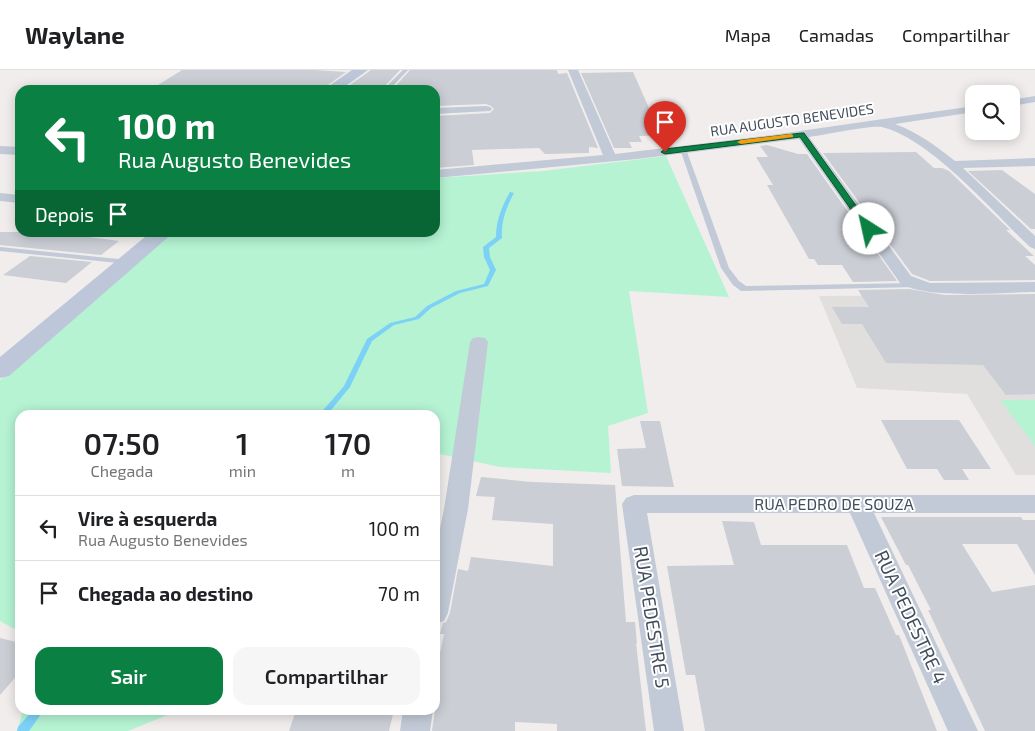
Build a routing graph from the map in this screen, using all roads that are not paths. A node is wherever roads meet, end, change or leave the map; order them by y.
1 (361, 70) edge
2 (406, 70) edge
3 (573, 70) edge
4 (338, 85) edge
5 (391, 85) edge
6 (1035, 99) edge
7 (1020, 102) edge
8 (486, 109) dead end
9 (965, 110) edge
10 (440, 111) edge
11 (882, 123) junction
12 (802, 135) junction
13 (683, 149) junction
14 (0, 150) edge
15 (15, 151) edge
16 (610, 158) junction
17 (1035, 162) edge
18 (952, 165) junction
19 (440, 174) edge
20 (0, 197) edge
21 (15, 198) edge
22 (158, 237) edge
23 (1035, 244) edge
24 (0, 249) edge
25 (129, 262) junction
26 (909, 281) junction
27 (1035, 287) edge
28 (480, 342) dead end
29 (0, 370) edge
30 (634, 504) joint
31 (858, 504) junction
32 (1035, 504) edge
33 (440, 588) edge
34 (417, 715) edge
35 (415, 731) edge
36 (669, 731) edge
37 (963, 731) edge

1 - 4 main road
2 - 5 lane
3 - 16 street
6 - 7 street
8 - 10 street
9 - 11 street, RUA AUGUSTO BENEVIDES
11 - 12 street, RUA AUGUSTO BENEVIDES
11 - 18 street
12 - 13 street, RUA AUGUSTO BENEVIDES
12 - 26 street
13 - 16 street, RUA AUGUSTO BENEVIDES
13 - 26 lane
14 - 15 street
16 - 19 street, RUA AUGUSTO BENEVIDES
17 - 18 street
18 - 23 street
20 - 21 street
22 - 25 main road
24 - 25 lane
25 - 29 main road
26 - 27 street
28 - 33 street
30 - 31 street, RUA PEDRO DE SOUZA
30 - 36 street, RUA PEDESTRE 5
31 - 32 street, RUA PEDRO DE SOUZA
31 - 37 street, RUA PEDESTRE 4
34 - 35 street

